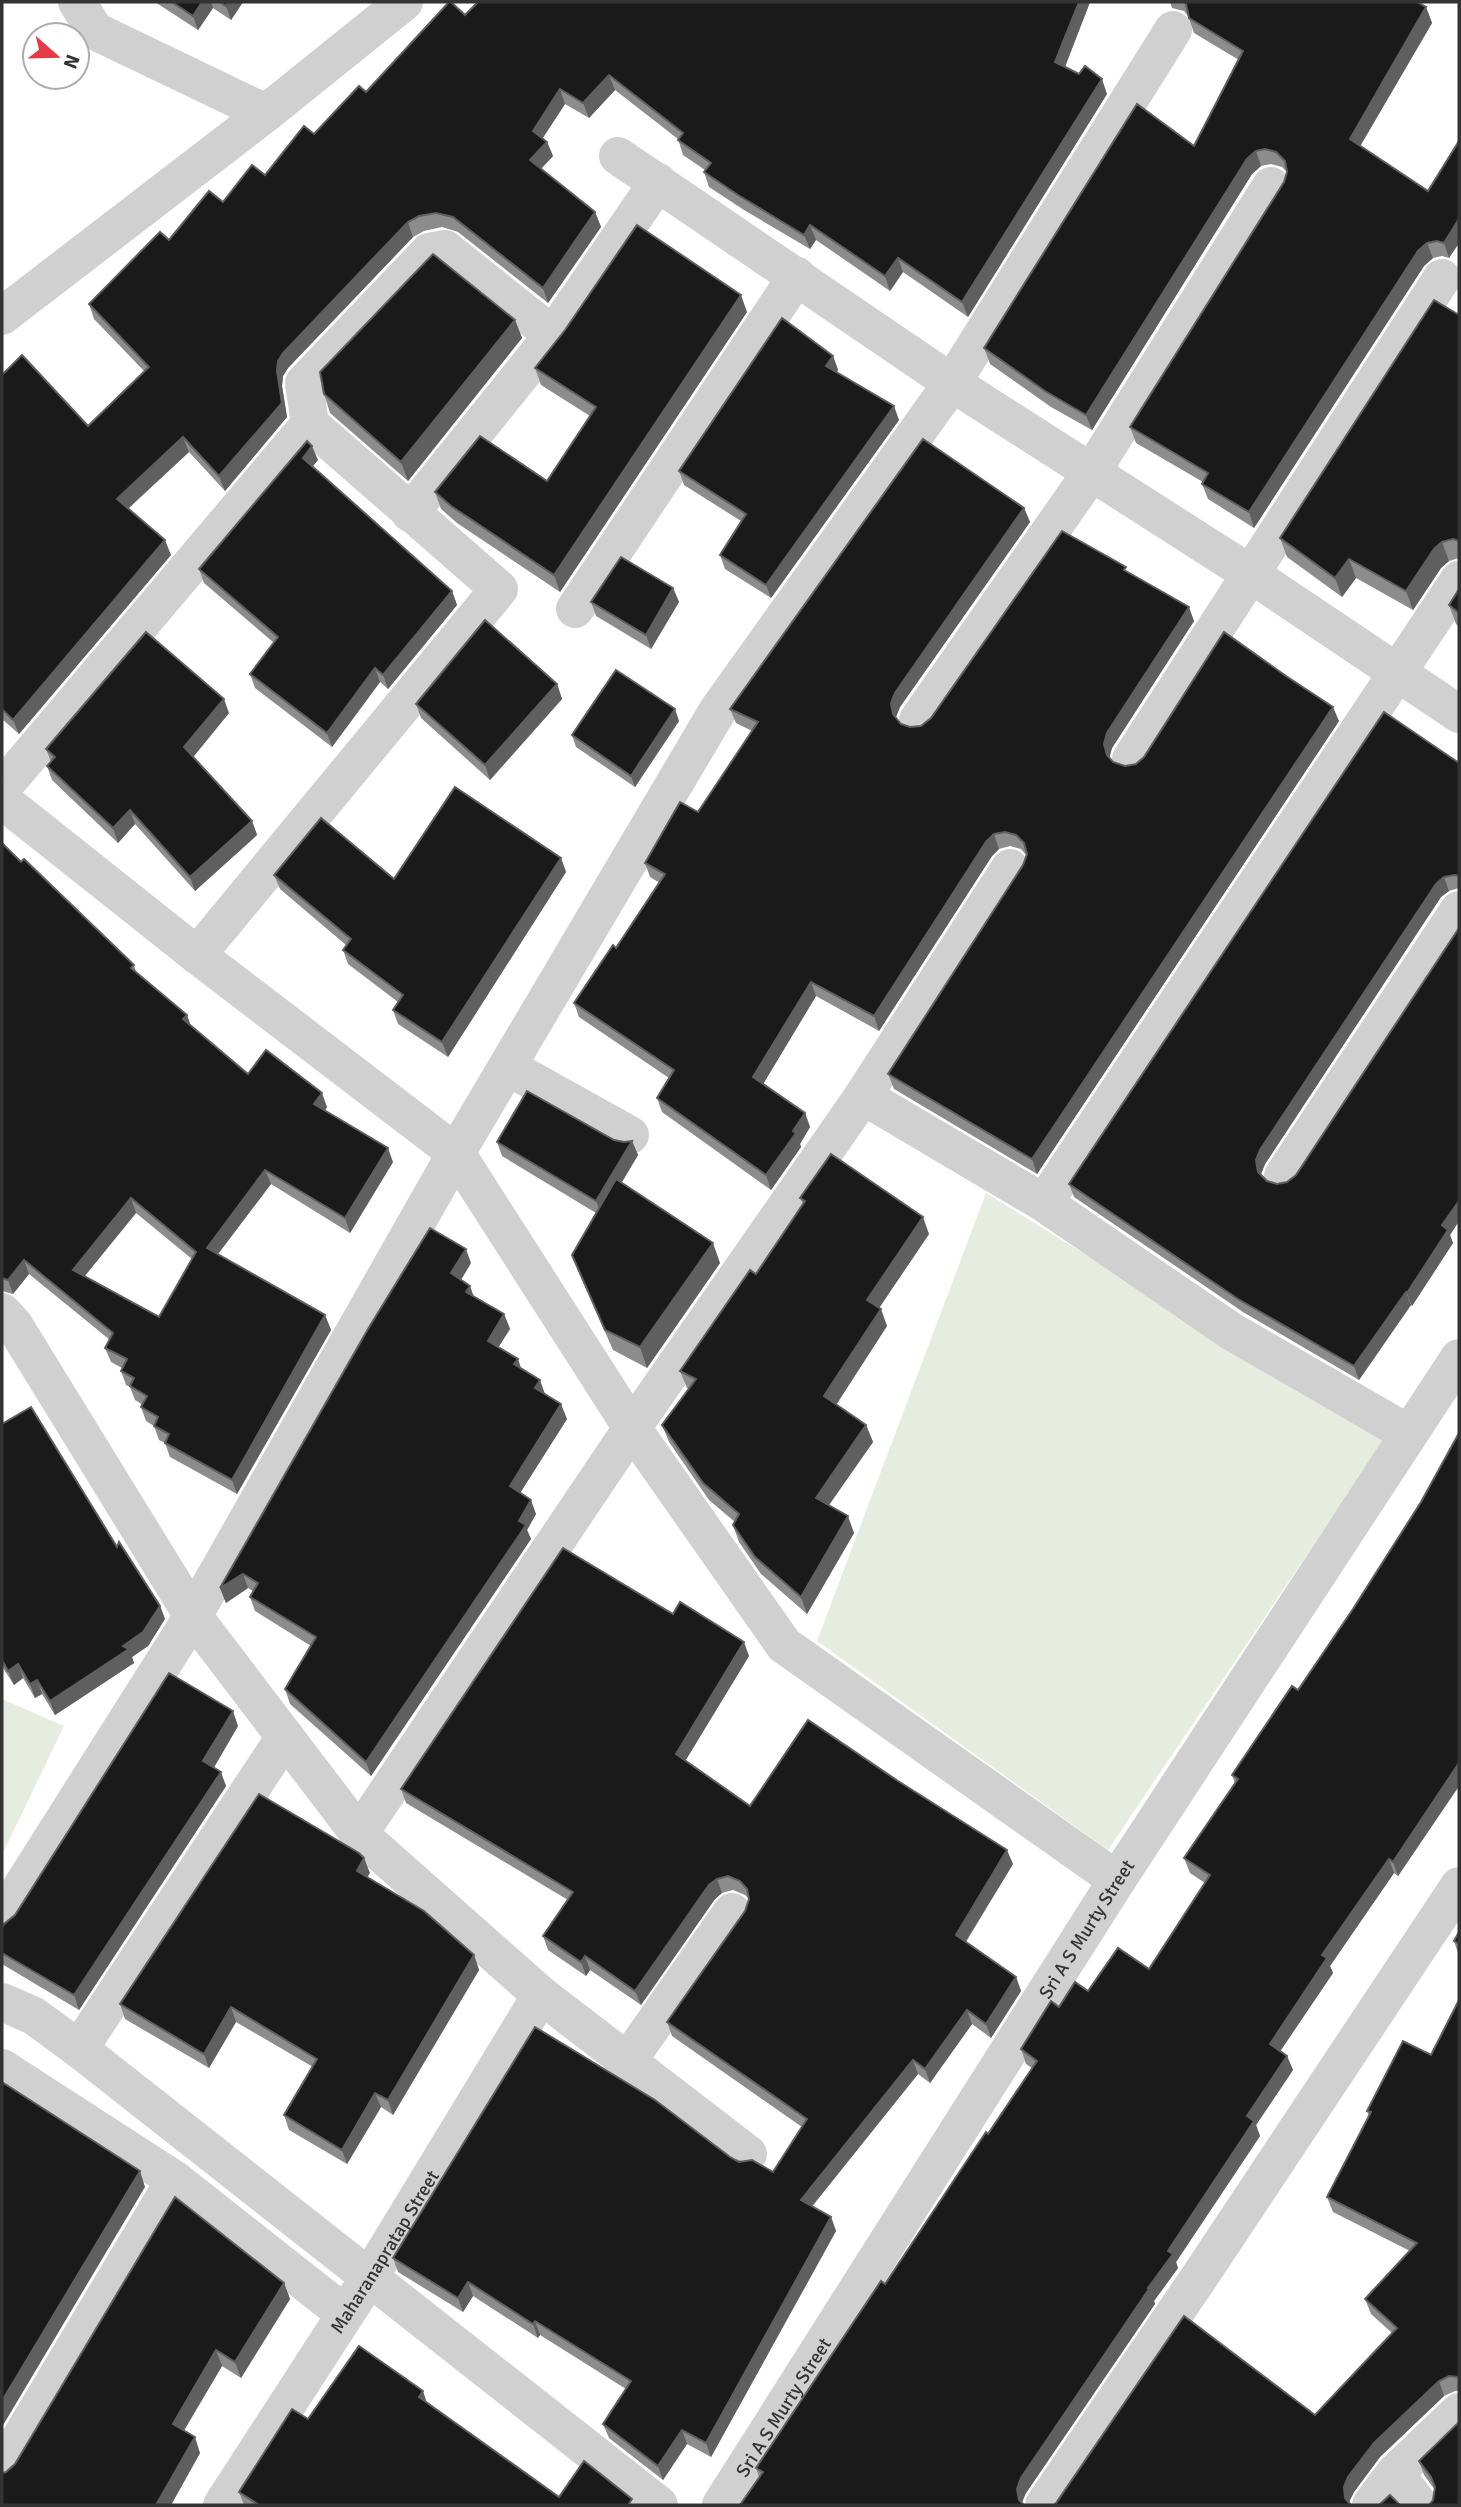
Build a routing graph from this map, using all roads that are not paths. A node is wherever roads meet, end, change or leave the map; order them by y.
1 (78, 2) edge
2 (404, 2) edge
3 (1173, 30) dead end
4 (266, 113) junction
5 (618, 156) dead end
6 (658, 182) junction
7 (1270, 186) dead end
8 (797, 276) junction
9 (1442, 278) dead end
10 (2, 316) edge
11 (553, 335) junction
12 (952, 383) junction
13 (310, 424) junction
14 (1091, 473) junction
15 (410, 513) junction
16 (1249, 573) junction
17 (1459, 580) edge
18 (575, 609) dead end
19 (1399, 673) junction
20 (1459, 714) edge
21 (918, 720) dead end
22 (1130, 759) dead end
23 (2, 788) edge
24 (2, 800) edge
25 (1010, 868) dead end
26 (1459, 910) edge
27 (197, 955) junction
28 (508, 1067) junction
29 (863, 1096) junction
30 (630, 1135) dead end
31 (456, 1153) junction
32 (1283, 1176) dead end
33 (1044, 1203) junction
34 (2, 1312) edge
35 (1459, 1358) edge
36 (632, 1428) junction
37 (1409, 1434) junction
38 (193, 1616) junction
39 (285, 1737) junction
40 (359, 1834) junction
41 (1117, 1880) junction
42 (1459, 1886) edge
43 (732, 1912) dead end
44 (2, 1918) edge
45 (541, 1995) junction
46 (2, 2001) edge
47 (79, 2049) junction
48 (627, 2062) junction
49 (2, 2068) edge
50 (748, 2154) dead end
51 (174, 2180) junction
52 (369, 2278) junction
53 (345, 2314) junction
54 (1459, 2412) edge
55 (2, 2469) edge
56 (1395, 2473) junction
57 (222, 2505) edge
58 (659, 2505) edge
59 (721, 2505) edge
60 (1044, 2505) edge
61 (1371, 2505) edge
62 (1419, 2505) edge

1 - 4 street
2 - 4 street
3 - 12 street
4 - 10 street
5 - 6 street
6 - 8 street
6 - 11 street
7 - 14 street
8 - 12 street
8 - 18 street
9 - 16 street
11 - 13 street
11 - 15 street
12 - 14 street
12 - 28 street
13 - 15 street
13 - 23 street
14 - 16 street
14 - 21 street
15 - 27 street
16 - 19 street
16 - 22 street
17 - 19 street
19 - 20 street
19 - 33 street
24 - 27 street
25 - 29 street
26 - 32 street
27 - 31 street
28 - 30 street
28 - 31 street
29 - 33 street
29 - 36 street
31 - 36 street
31 - 38 street
33 - 37 street
34 - 38 street
35 - 37 street, Sri A S Murty Street
36 - 40 street
36 - 41 street
37 - 41 street, Sri A S Murty Street
38 - 39 street
38 - 44 street
39 - 40 street
39 - 47 street
40 - 45 street
41 - 59 street, Sri A S Murty Street
42 - 60 street
43 - 48 street
45 - 48 street
45 - 52 street, Maharanapratap Street
46 - 47 street
47 - 52 street
48 - 50 street
49 - 51 street
51 - 53 street
51 - 55 street
52 - 53 street, Maharanapratap Street
52 - 58 street
53 - 57 street, Maharanapratap Street
54 - 56 street
56 - 61 street
56 - 62 street

